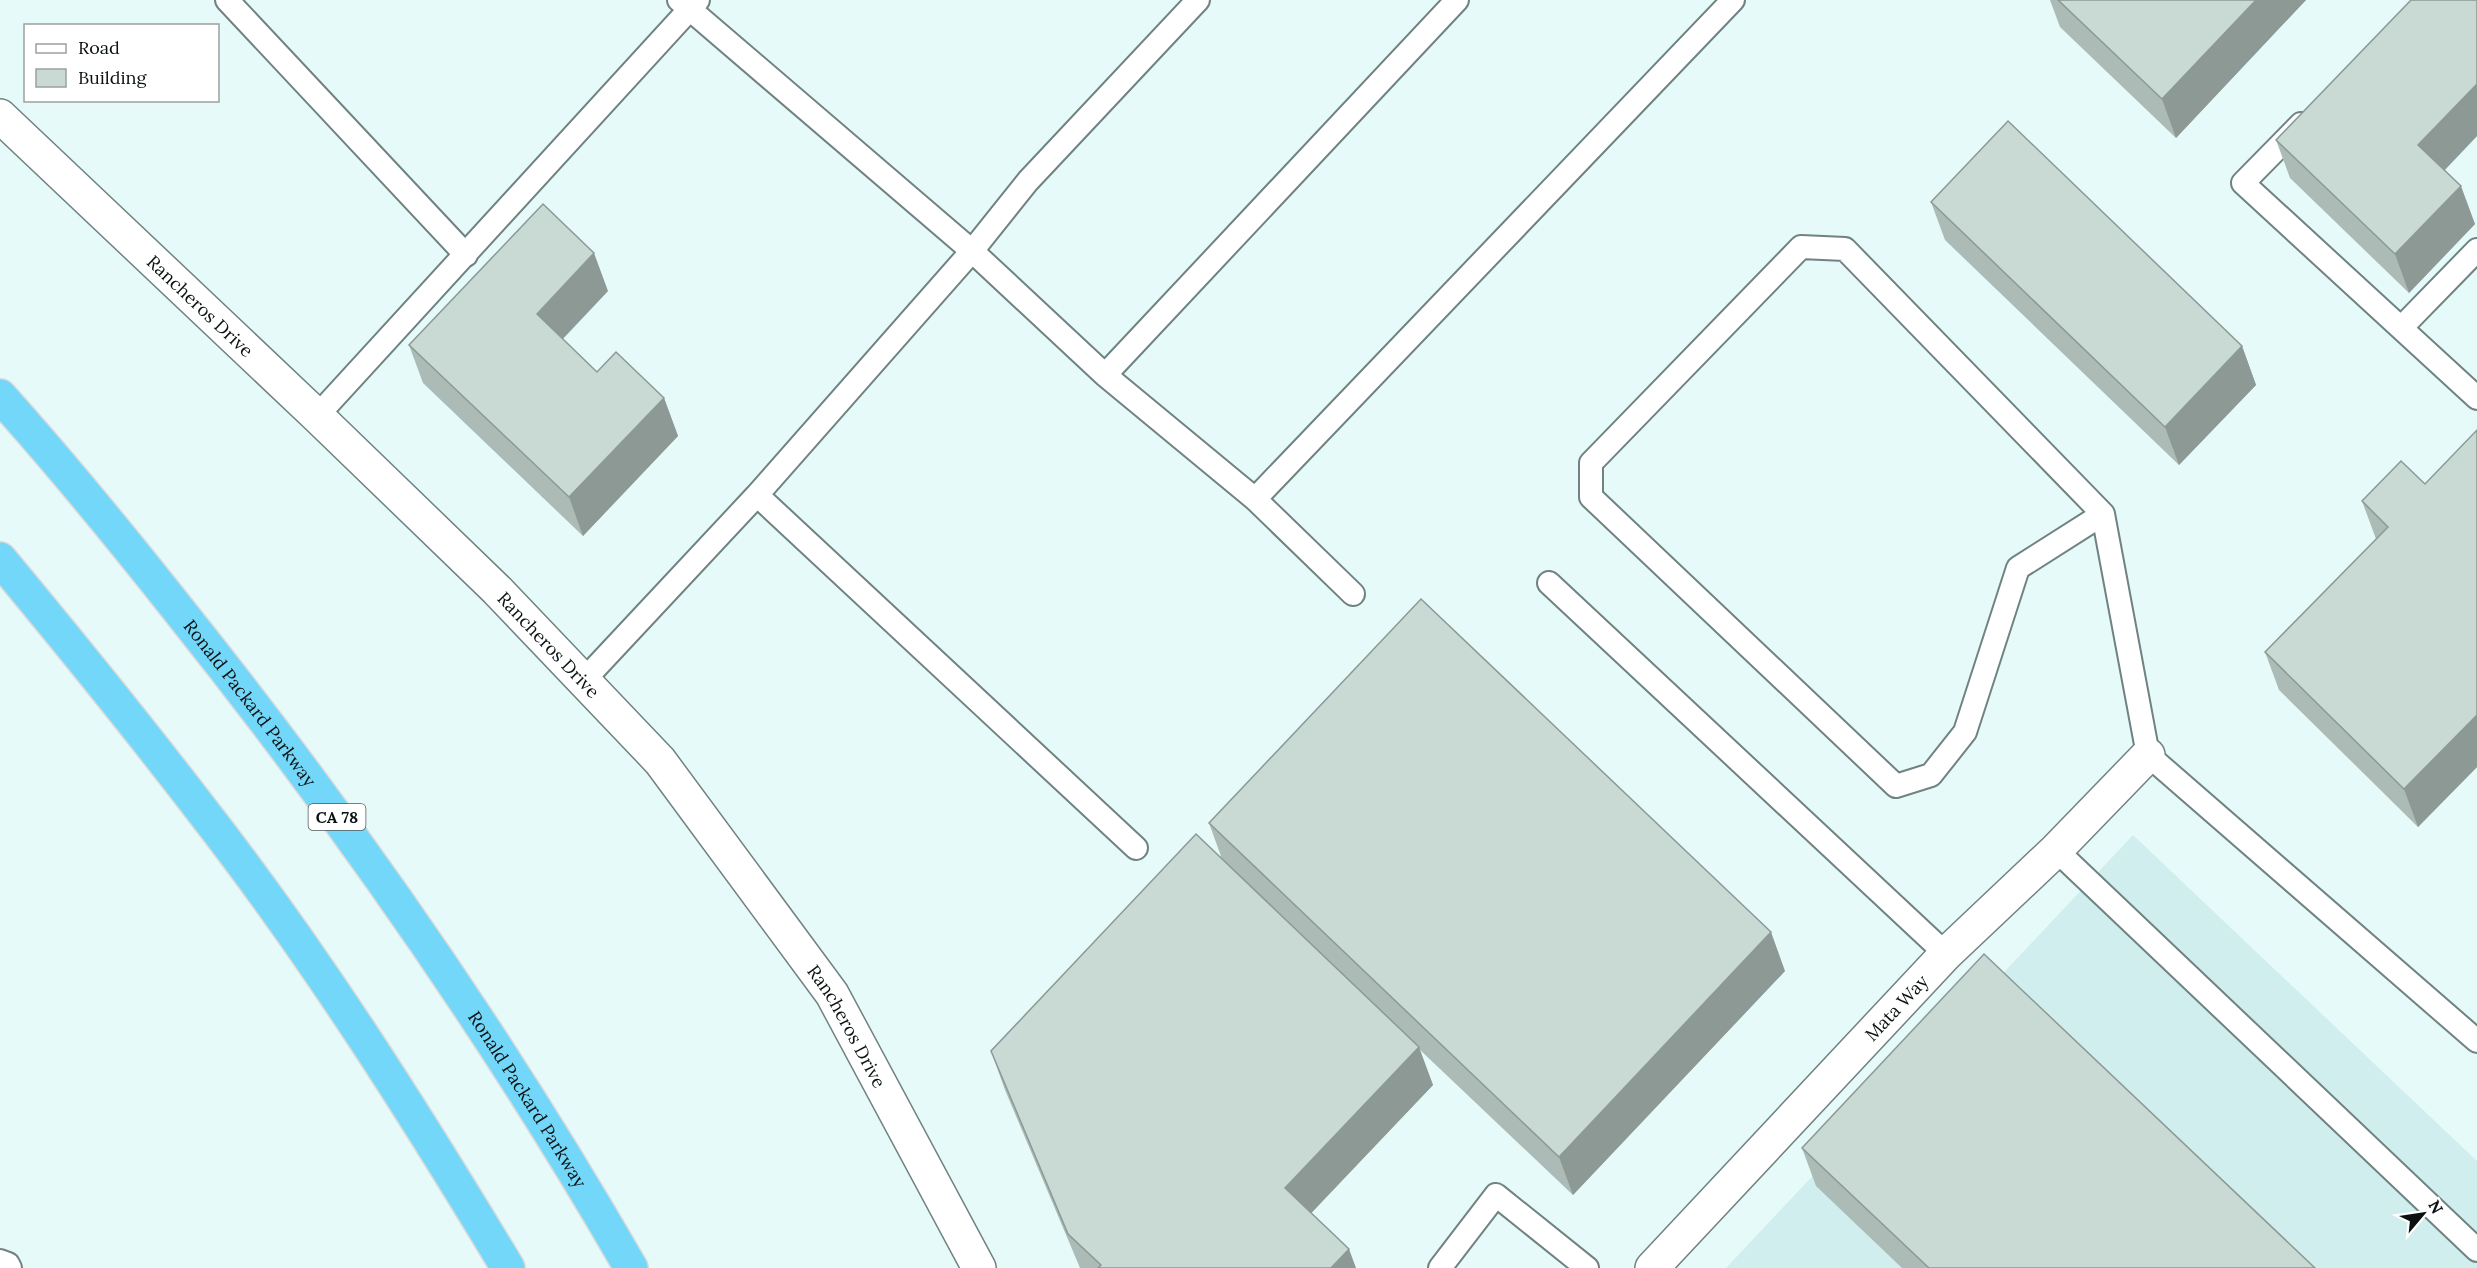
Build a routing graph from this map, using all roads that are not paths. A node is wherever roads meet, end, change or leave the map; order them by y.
1 (227, 0) edge
2 (1198, 0) edge
3 (1457, 0) edge
4 (1733, 0) edge
5 (688, 3) edge
6 (2316, 108) edge
7 (0, 117) edge
8 (972, 250) junction
9 (2477, 250) edge
10 (466, 255) junction
11 (2401, 328) junction
12 (1105, 375) junction
13 (0, 396) edge
14 (2477, 398) edge
15 (317, 416) junction
16 (757, 495) junction
17 (1255, 499) junction
18 (2103, 514) junction
19 (0, 559) edge
20 (1549, 582) dead end
21 (1353, 594) dead end
22 (585, 679) junction
23 (2148, 755) junction
24 (1136, 848) dead end
25 (2056, 850) junction
26 (1946, 954) junction
27 (2477, 1041) edge
28 (2477, 1250) edge
29 (0, 1261) edge
30 (1664, 1264) edge
31 (10, 1268) edge
32 (508, 1268) edge
33 (631, 1268) edge
34 (979, 1268) edge
35 (1440, 1268) edge
36 (1587, 1268) edge

1 - 10 lane
2 - 8 lane
3 - 12 lane
4 - 17 lane
5 - 8 lane
5 - 10 lane
6 - 11 lane
7 - 15 main road, Rancheros Drive
8 - 12 lane
8 - 16 lane
9 - 11 lane
10 - 15 lane
11 - 14 lane
12 - 17 lane
13 - 33 highway, Ronald Packard Parkway / CA 78
15 - 22 main road, Rancheros Drive
16 - 22 lane
16 - 24 lane
17 - 21 lane
18 - 18 lane
18 - 23 lane
19 - 32 highway
20 - 26 lane
22 - 34 main road, Rancheros Drive
23 - 25 main road, Mata Way
23 - 27 lane
25 - 26 main road, Mata Way
25 - 28 lane
26 - 30 main road, Mata Way
29 - 31 lane
35 - 36 lane

